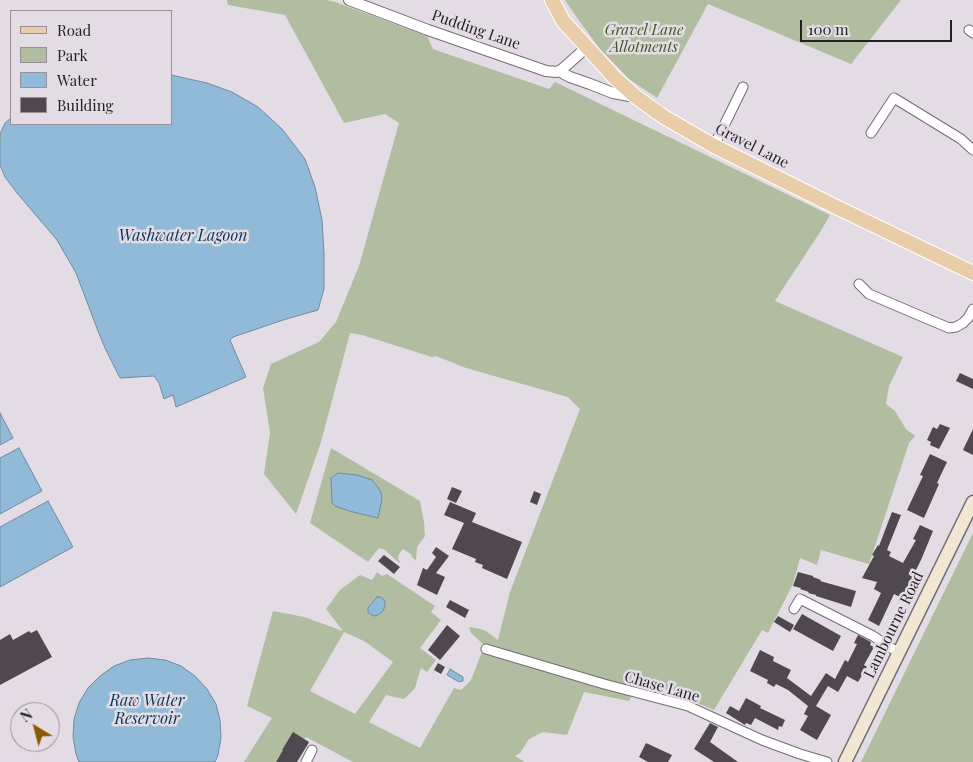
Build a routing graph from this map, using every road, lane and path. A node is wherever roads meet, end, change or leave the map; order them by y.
1 (349, 0) edge
2 (552, 0) edge
3 (587, 47) junction
4 (560, 70) junction
5 (743, 87) dead end
6 (636, 97) junction
7 (871, 133) dead end
8 (714, 146) junction
9 (973, 150) edge
10 (973, 274) edge
11 (859, 284) dead end
12 (973, 309) edge
13 (973, 502) edge
14 (794, 609) dead end
15 (486, 649) dead end
16 (899, 653) junction
17 (312, 750) dead end
18 (306, 762) edge
19 (827, 762) edge
20 (844, 762) edge

1 - 4 street, Pudding Lane
2 - 3 main road, Gravel Lane
3 - 4 street
3 - 6 main road, Gravel Lane
4 - 6 street
5 - 8 street
6 - 8 main road, Gravel Lane
7 - 9 street
8 - 10 main road, Gravel Lane
11 - 12 street
13 - 16 main road, Lambourne Road
14 - 16 street
15 - 19 street, Chase Lane
16 - 20 main road, Lambourne Road
17 - 18 street

